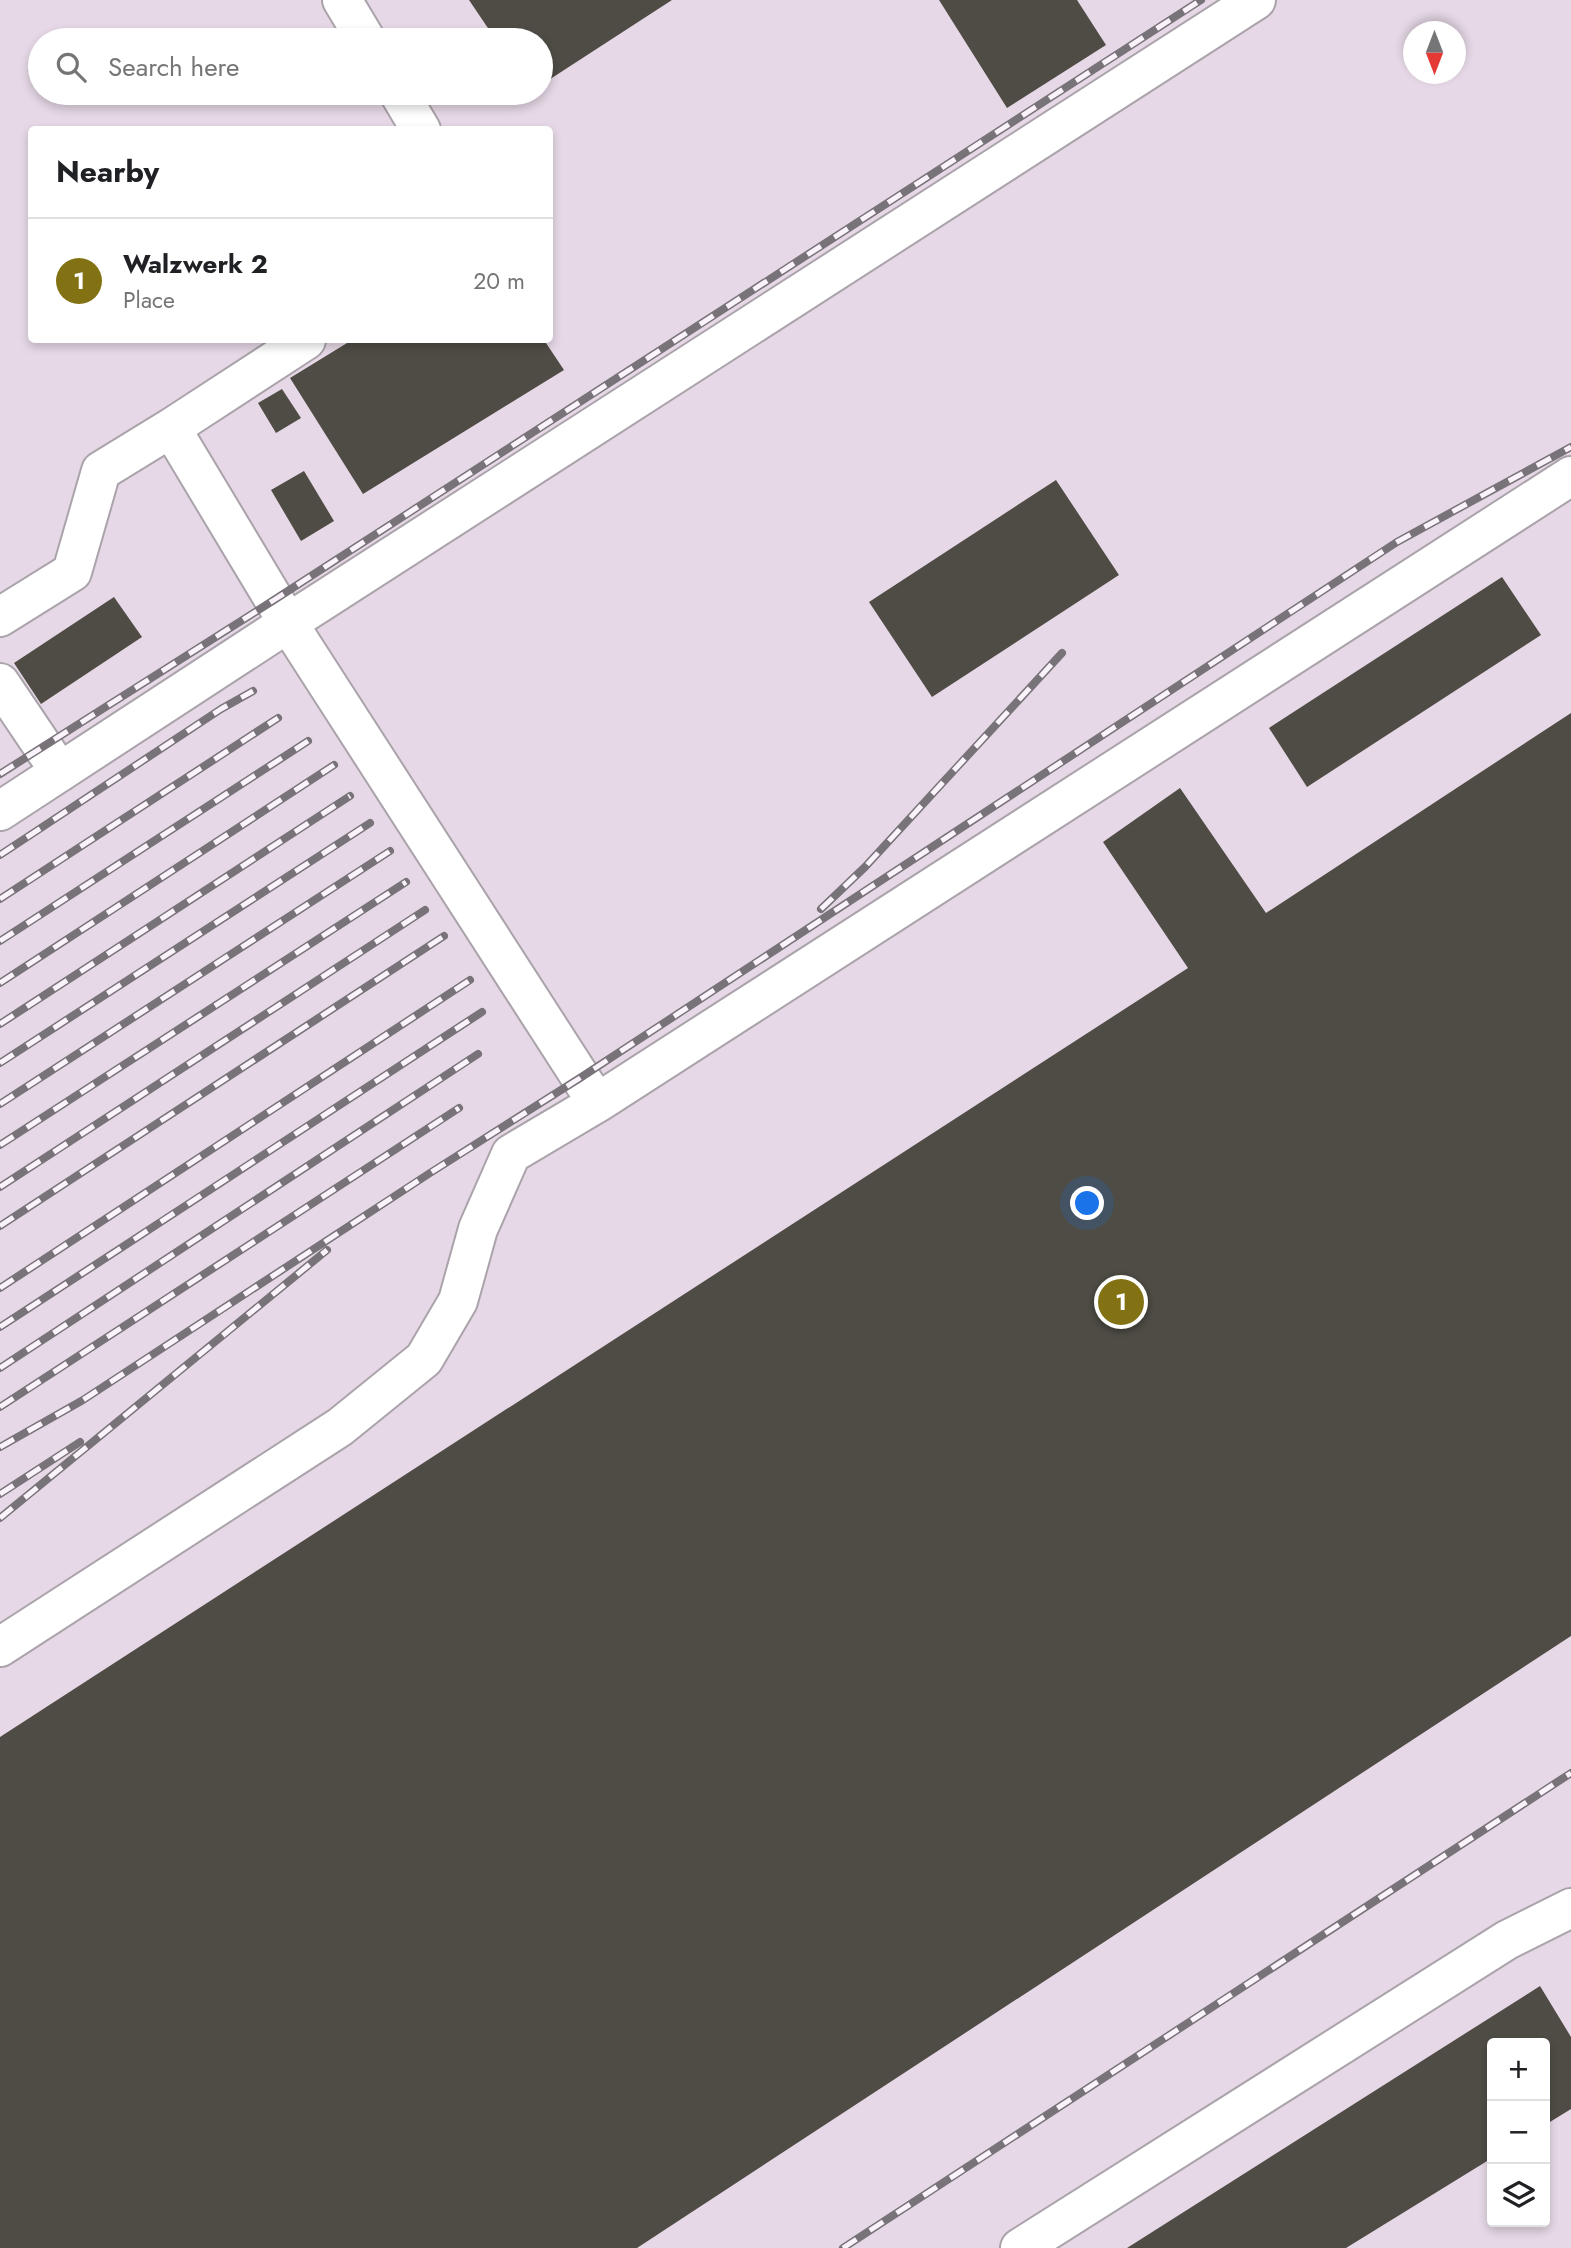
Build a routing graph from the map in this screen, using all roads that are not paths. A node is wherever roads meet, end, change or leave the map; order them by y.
1 (342, 0) edge
2 (1256, 0) edge
3 (359, 28) edge
4 (406, 105) edge
5 (419, 126) edge
6 (301, 343) edge
7 (171, 428) junction
8 (1571, 476) edge
9 (0, 617) edge
10 (288, 623) junction
11 (0, 683) edge
12 (60, 772) junction
13 (0, 811) edge
14 (597, 1103) junction
15 (0, 1647) edge
16 (1571, 1909) edge
17 (1020, 2248) edge

1 - 3 lane
2 - 10 lane
4 - 5 lane
6 - 7 lane
7 - 9 lane
7 - 10 lane
8 - 14 lane
10 - 12 lane
10 - 14 lane
11 - 12 lane
12 - 13 lane
14 - 15 lane
16 - 17 lane

